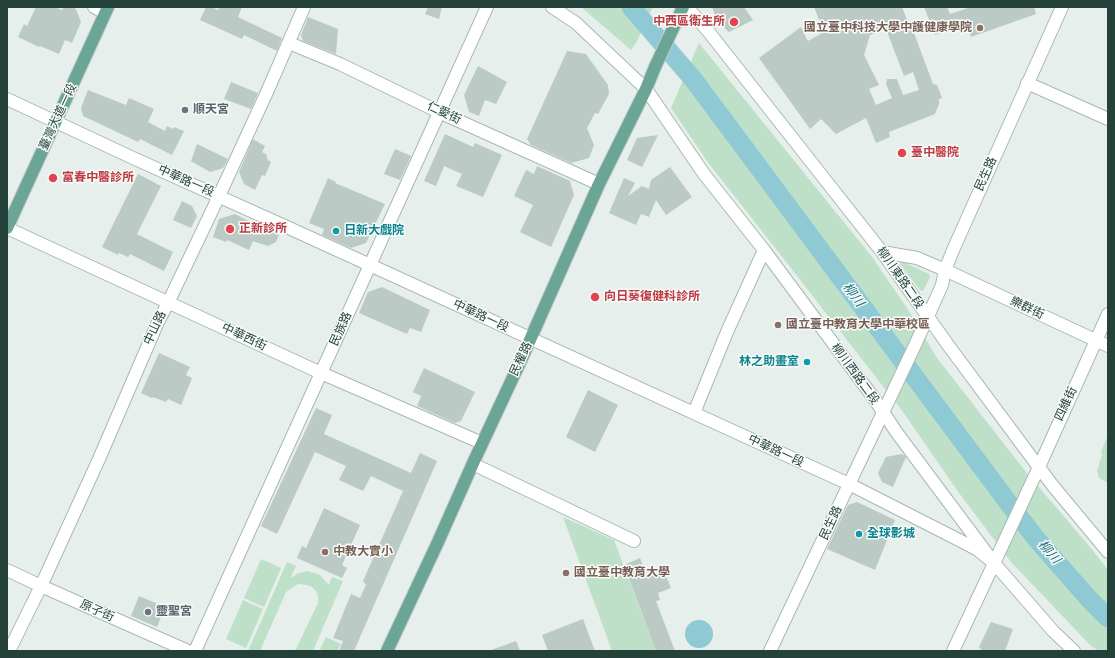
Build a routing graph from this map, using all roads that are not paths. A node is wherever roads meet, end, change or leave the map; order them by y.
1 (94, 7) edge
2 (304, 7) edge
3 (487, 7) edge
4 (552, 7) edge
5 (683, 7) edge
6 (687, 7) edge
7 (1062, 7) edge
8 (107, 10) edge
9 (289, 42) junction
10 (1027, 83) junction
11 (646, 89) junction
12 (7, 98) edge
13 (439, 112) junction
14 (1108, 119) edge
15 (56, 122) junction
16 (599, 184) junction
17 (219, 196) junction
18 (7, 228) edge
19 (764, 250) junction
20 (882, 252) junction
21 (370, 265) junction
22 (945, 270) junction
23 (168, 303) junction
24 (1108, 314) edge
25 (927, 317) junction
26 (531, 338) junction
27 (1096, 340) junction
28 (1108, 346) edge
29 (321, 373) junction
30 (694, 413) junction
31 (883, 413) junction
32 (482, 443) junction
33 (473, 464) junction
34 (1039, 467) junction
35 (849, 484) junction
36 (634, 542) dead end
37 (1108, 552) edge
38 (994, 563) junction
39 (7, 570) edge
40 (42, 586) junction
41 (9, 651) edge
42 (188, 651) edge
43 (195, 651) edge
44 (387, 651) edge
45 (770, 651) edge
46 (953, 651) edge
47 (1074, 651) edge

1 - 8 street
2 - 9 street, 中山路
3 - 13 street, 民族路
4 - 11 street, 柳川西路二段
5 - 11 main road, 民權路
6 - 20 street, 柳川東路二段
7 - 10 street, 民生路
8 - 15 main road, 臺灣大道一段
9 - 13 street, 仁愛街
9 - 17 street, 中山路
10 - 14 street
10 - 22 street, 民生路
11 - 16 main road, 民權路
11 - 19 street, 柳川西路二段
12 - 15 street, 中華路一段
13 - 16 street, 仁愛街
13 - 21 street, 民族路
15 - 17 street, 中華路一段
15 - 18 main road, 臺灣大道一段
16 - 26 main road, 民權路
17 - 21 street, 中華路一段
17 - 23 street, 中山路
18 - 23 street, 中華西街
19 - 30 street
19 - 31 street, 柳川西路二段
20 - 22 street, 樂群街
20 - 25 street, 柳川東路二段
21 - 26 street, 中華路一段
21 - 29 street, 民族路
22 - 25 street, 民生路
22 - 27 street, 樂群街
23 - 29 street, 中華西街
23 - 40 street, 中山路
24 - 27 street, 四維街
25 - 31 street, 民生路
25 - 34 street, 柳川東路二段
26 - 30 street, 中華路一段
26 - 32 main road, 民權路
27 - 28 street, 樂群街
27 - 34 street, 四維街
29 - 32 street, 中華西街
29 - 43 street, 民族路
30 - 35 street, 中華路一段
31 - 35 street, 民生路
31 - 38 street, 柳川西路二段
32 - 33 main road, 民權路
33 - 36 street
33 - 44 main road, 民權路
34 - 37 street, 柳川東路二段
34 - 38 street, 四維街
35 - 38 street, 中華路一段
35 - 45 street, 民生路
38 - 46 street
38 - 47 street, 柳川西路二段
39 - 40 street, 原子街
40 - 41 street, 中山路
40 - 42 street, 原子街

